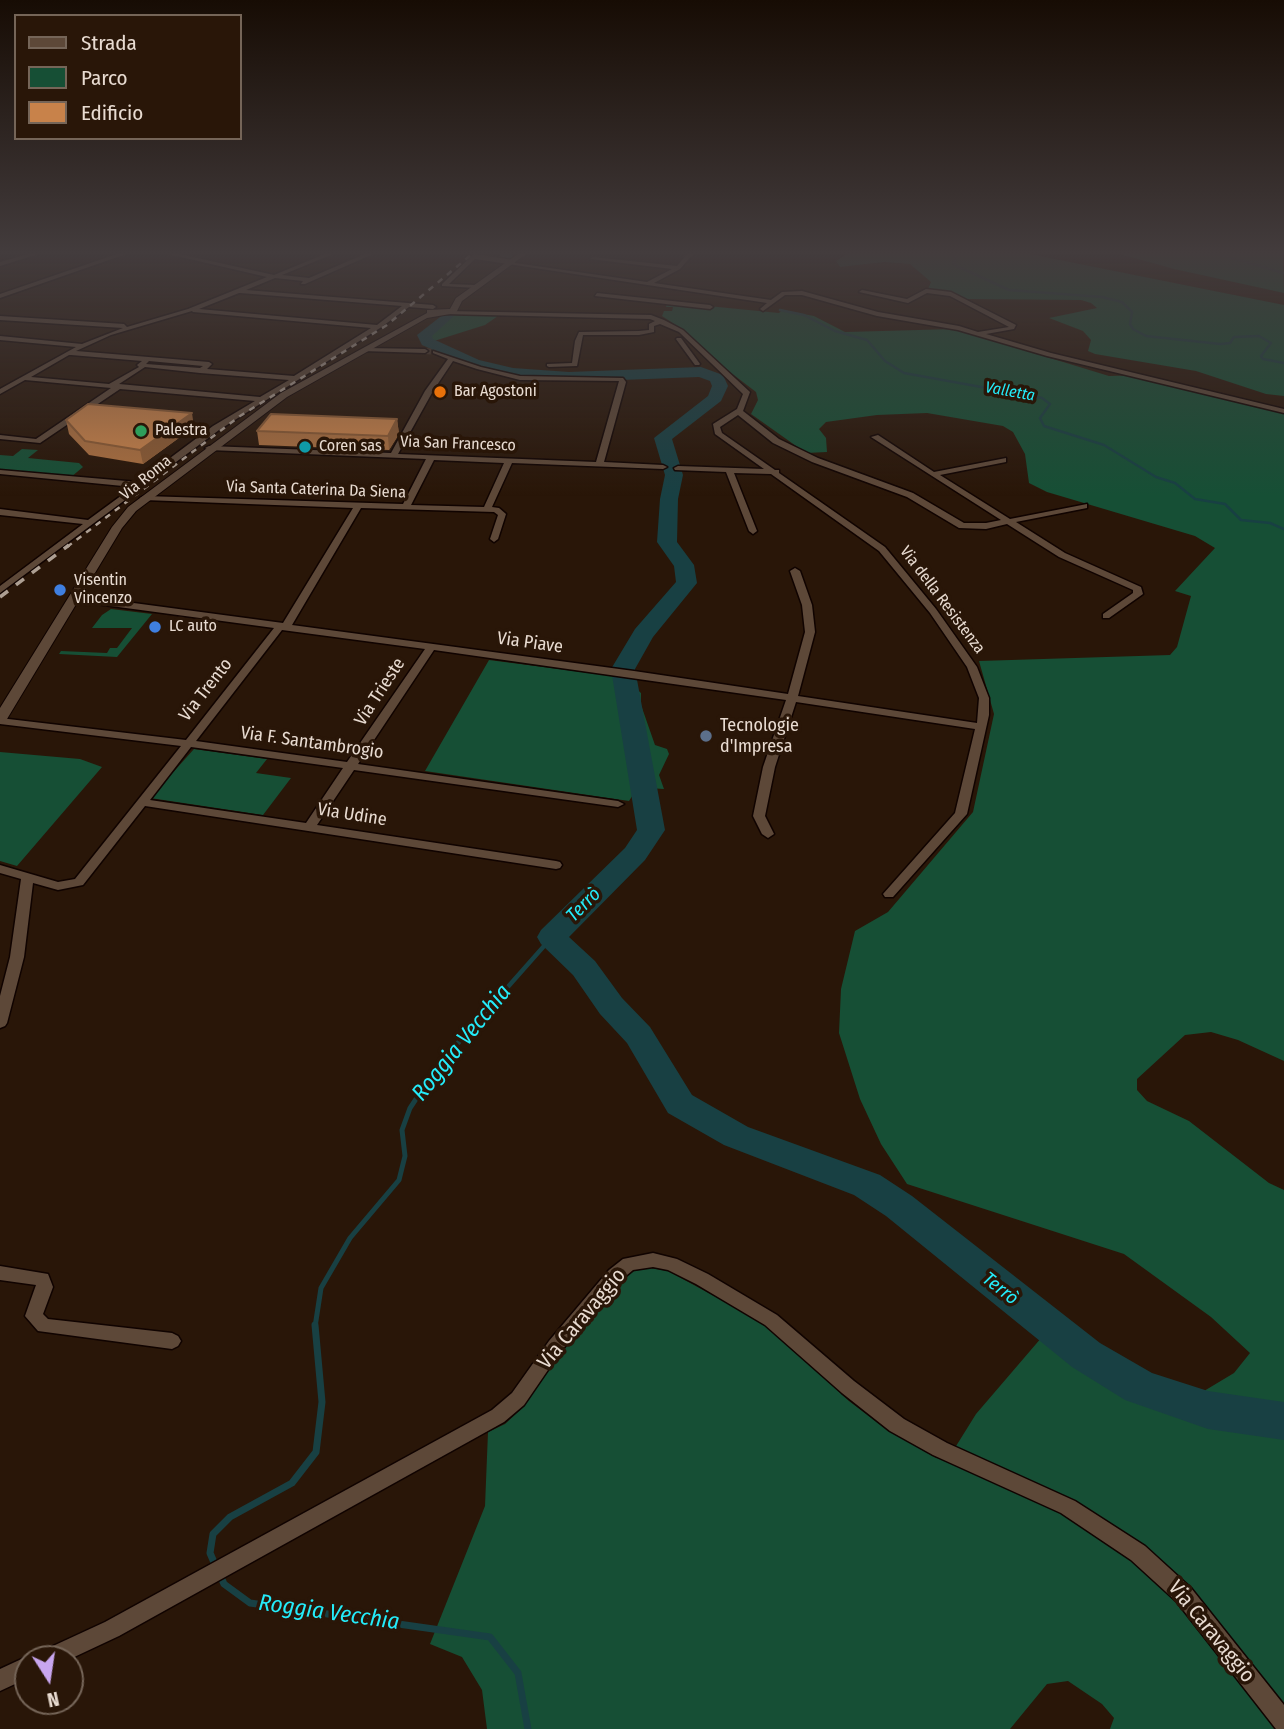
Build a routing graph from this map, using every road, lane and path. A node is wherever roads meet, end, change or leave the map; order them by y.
1 (110, 335) edge
2 (365, 335) edge
3 (393, 335) edge
4 (581, 335) edge
5 (674, 335) edge
6 (686, 335) edge
7 (983, 335) edge
8 (0, 338) edge
9 (84, 346) junction
10 (365, 350) junction
11 (425, 351) tunnel mouth
12 (435, 352) tunnel mouth
13 (67, 353) junction
14 (148, 359) junction
15 (451, 359) junction
16 (697, 363) dead end
17 (549, 365) dead end
18 (141, 367) junction
19 (198, 372) junction
20 (24, 377) junction
21 (293, 378) junction
22 (4, 386) edge
23 (116, 386) junction
24 (0, 392) edge
25 (258, 399) junction
26 (738, 411) junction
27 (1284, 411) edge
28 (0, 437) edge
29 (875, 437) dead end
30 (37, 441) joint
31 (209, 448) junction
32 (393, 456) junction
33 (430, 457) junction
34 (1003, 460) dead end
35 (509, 461) junction
36 (598, 465) junction
37 (663, 467) dead end
38 (678, 468) dead end
39 (729, 471) junction
40 (0, 472) edge
41 (776, 472) junction
42 (937, 477) junction
43 (140, 485) junction
44 (144, 498) junction
45 (359, 505) junction
46 (1084, 506) dead end
47 (406, 507) junction
48 (487, 510) junction
49 (0, 512) edge
50 (13, 514) junction
51 (88, 522) junction
52 (1010, 522) junction
53 (0, 523) edge
54 (752, 531) dead end
55 (494, 539) dead end
56 (795, 571) dead end
57 (0, 590) edge
58 (74, 598) junction
59 (1106, 615) dead end
60 (283, 628) junction
61 (431, 647) junction
62 (792, 699) junction
63 (0, 720) edge
64 (981, 727) junction
65 (187, 743) junction
66 (352, 767) junction
67 (162, 775) joint
68 (142, 802) junction
69 (618, 804) dead end
70 (310, 826) junction
71 (768, 834) dead end
72 (556, 865) dead end
73 (0, 869) edge
74 (28, 877) junction
75 (889, 894) dead end
76 (0, 1023) edge
77 (0, 1273) edge
78 (172, 1341) dead end
79 (77, 1645) edge
80 (1284, 1722) edge

1 - 9 street
2 - 21 street
3 - 10 street, Via Roma
4 - 17 street
5 - 16 street
6 - 26 street
7 - 27 street
8 - 9 street
9 - 13 street
10 - 11 street
10 - 31 street, Via Roma
12 - 15 street
13 - 14 street
13 - 20 street
14 - 18 street
14 - 19 street
15 - 32 street
15 - 36 street
18 - 19 street
18 - 23 street
19 - 21 street
20 - 22 street
20 - 23 street
21 - 25 street
22 - 24 street
23 - 25 street
23 - 30 street
25 - 43 street
26 - 41 street, Via della Resistenza
26 - 52 street
28 - 30 street
29 - 42 street
31 - 32 street, Via San Francesco
31 - 44 street, Via Roma
32 - 33 street, Via San Francesco
33 - 35 street, Via San Francesco
33 - 47 street
34 - 42 street
35 - 36 street, Via San Francesco
35 - 48 street
36 - 37 street, Via San Francesco
38 - 39 street
39 - 41 street
39 - 54 street
40 - 43 street
41 - 64 street, Via della Resistenza
42 - 52 street
43 - 51 street
44 - 45 street, Via Santa Caterina Da Siena
44 - 58 street, Via Roma
45 - 47 street, Via Santa Caterina Da Siena
45 - 60 street, Via Trento
46 - 52 street
47 - 48 street, Via Santa Caterina Da Siena
48 - 55 street
49 - 50 street
50 - 51 street
50 - 53 street
51 - 57 street
52 - 59 street
56 - 62 street
58 - 60 street, Via Piave
58 - 63 street, Via Roma
60 - 61 street, Via Piave
60 - 65 street, Via Trento
61 - 62 street, Via Piave
61 - 66 street, Via Trieste
62 - 64 street, Via Piave
62 - 71 street
63 - 65 street, Via F. Santambrogio
64 - 75 street, Via della Resistenza
65 - 66 street, Via F. Santambrogio
65 - 67 street, Via Trento
66 - 69 street, Via F. Santambrogio
66 - 70 street, Via Trieste
67 - 68 street
68 - 70 street, Via Udine
68 - 74 street
70 - 72 street, Via Udine
73 - 74 street
74 - 76 street
77 - 78 street
79 - 80 street, Via Caravaggio

